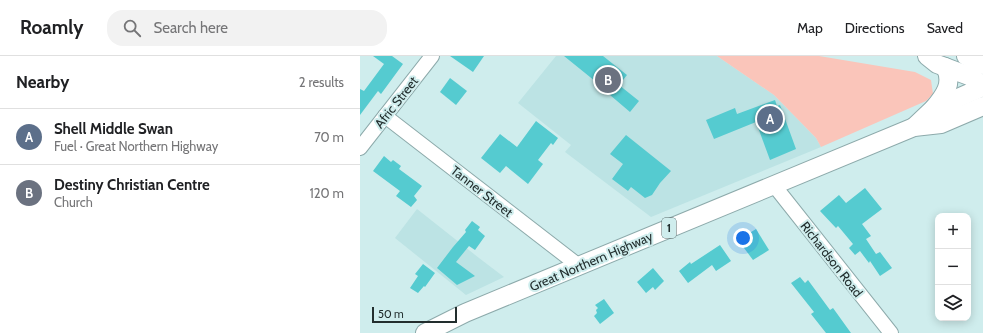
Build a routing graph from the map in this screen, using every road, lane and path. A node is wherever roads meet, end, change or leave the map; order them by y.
1 (432, 56) edge
2 (927, 56) edge
3 (966, 56) edge
4 (983, 65) edge
5 (945, 67) junction
6 (983, 86) edge
7 (983, 106) edge
8 (933, 109) junction
9 (385, 116) junction
10 (914, 127) junction
11 (360, 148) edge
12 (773, 184) junction
13 (579, 266) junction
14 (425, 333) edge
15 (891, 333) edge

1 - 9 street, Afric Street
2 - 5 main road
3 - 4 main road
5 - 6 main road
5 - 8 main road
6 - 8 main road, Great Northern Highway / 1
7 - 10 main road, Great Northern Highway / 1
8 - 10 main road, Great Northern Highway / 1
9 - 11 street, Afric Street
9 - 13 street, Tanner Street
10 - 12 main road, Great Northern Highway / 1
12 - 13 main road, Great Northern Highway / 1
12 - 15 street, Richardson Road
13 - 14 main road, Great Northern Highway / 1

